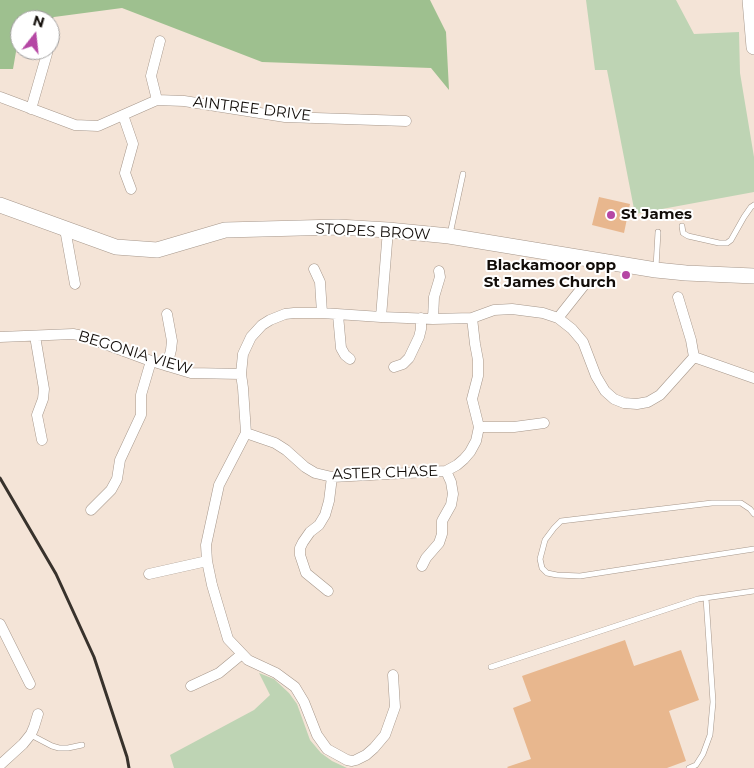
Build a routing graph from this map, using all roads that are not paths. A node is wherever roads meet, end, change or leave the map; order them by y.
1 (750, 0) edge
2 (160, 40) dead end
3 (754, 47) edge
4 (45, 60) edge
5 (0, 97) edge
6 (157, 100) junction
7 (31, 109) junction
8 (123, 115) junction
9 (406, 121) dead end
10 (462, 174) dead end
11 (131, 188) dead end
12 (0, 205) edge
13 (754, 205) edge
14 (682, 226) dead end
15 (65, 230) junction
16 (388, 230) junction
17 (658, 232) dead end
18 (449, 236) junction
19 (314, 268) dead end
20 (656, 270) junction
21 (439, 271) dead end
22 (754, 276) edge
23 (75, 284) dead end
24 (585, 284) dead end
25 (678, 297) dead end
26 (322, 313) junction
27 (167, 314) dead end
28 (338, 315) junction
29 (382, 316) junction
30 (422, 318) junction
31 (472, 318) junction
32 (558, 318) junction
33 (433, 319) junction
34 (35, 336) junction
35 (0, 337) edge
36 (694, 357) junction
37 (350, 359) dead end
38 (150, 360) junction
39 (167, 366) junction
40 (394, 367) dead end
41 (240, 374) junction
42 (754, 378) edge
43 (544, 423) dead end
44 (479, 427) junction
45 (246, 433) junction
46 (42, 440) dead end
47 (446, 471) junction
48 (332, 477) junction
49 (91, 510) dead end
50 (754, 514) edge
51 (754, 549) edge
52 (207, 561) junction
53 (422, 566) dead end
54 (149, 574) dead end
55 (328, 591) dead end
56 (754, 591) edge
57 (706, 598) junction
58 (0, 624) edge
59 (4, 642) edge
60 (242, 654) junction
61 (491, 667) dead end
62 (393, 675) dead end
63 (30, 684) dead end
64 (191, 686) dead end
65 (38, 714) dead end
66 (30, 734) junction
67 (82, 745) dead end
68 (357, 764) edge
69 (0, 765) edge
70 (689, 768) edge

1 - 3 main road
2 - 6 street
4 - 7 street
5 - 7 street, AINTREE DRIVE
6 - 8 street, AINTREE DRIVE
6 - 9 street, AINTREE DRIVE
7 - 8 street, AINTREE DRIVE
8 - 11 street
10 - 18 lane
12 - 15 main road, STOPES BROW
13 - 14 lane
15 - 16 main road, STOPES BROW
15 - 23 street
16 - 18 main road, STOPES BROW
16 - 29 street
17 - 20 lane
18 - 20 main road, STOPES BROW
19 - 26 street
20 - 22 main road, STOPES BROW
21 - 33 street
24 - 32 street
25 - 36 street
26 - 28 street
26 - 41 street
27 - 39 street
28 - 29 street
28 - 37 street
29 - 30 street
30 - 33 street
30 - 40 street
31 - 32 street
31 - 33 street
31 - 44 street
32 - 36 street
34 - 35 street, BEGONIA VIEW
34 - 38 street, BEGONIA VIEW
34 - 46 street
36 - 42 street
38 - 39 street, BEGONIA VIEW
38 - 49 street
39 - 41 street, BEGONIA VIEW
41 - 45 street
43 - 44 street
44 - 47 street, ASTER CHASE
45 - 48 street, ASTER CHASE
45 - 52 street
47 - 48 street, ASTER CHASE
47 - 53 street
48 - 55 street
50 - 51 lane
52 - 54 street
52 - 60 street
56 - 57 lane
57 - 61 lane
57 - 70 lane
58 - 59 street
59 - 63 street
60 - 64 street
60 - 68 street
62 - 68 street
65 - 66 street
66 - 67 lane
66 - 69 street

